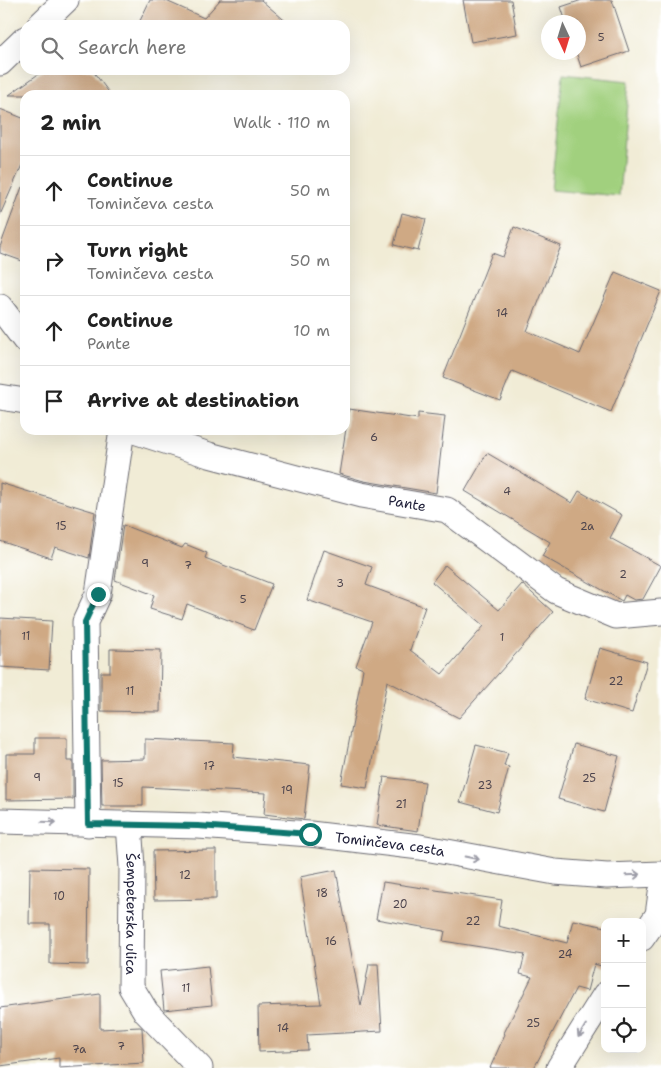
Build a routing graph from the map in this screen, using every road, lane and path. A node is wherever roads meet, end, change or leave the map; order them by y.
1 (66, 0) edge
2 (45, 20) edge
3 (20, 44) edge
4 (0, 63) edge
5 (0, 307) edge
6 (20, 333) edge
7 (0, 397) edge
8 (20, 400) edge
9 (121, 435) edge
10 (147, 435) edge
11 (661, 612) edge
12 (0, 821) edge
13 (88, 824) junction
14 (129, 824) junction
15 (661, 874) edge
16 (661, 894) edge
17 (646, 932) edge
18 (601, 1001) edge
19 (200, 1068) edge
20 (560, 1068) edge

1 - 2 street
3 - 4 street
5 - 6 street
7 - 8 street
9 - 13 street
10 - 11 street, Pante
12 -> 13 street, Tominčeva cesta
13 - 14 street, Tominčeva cesta
14 -> 15 street, Tominčeva cesta
14 - 19 street, Šempeterska ulica
16 - 17 street
18 -> 20 street

